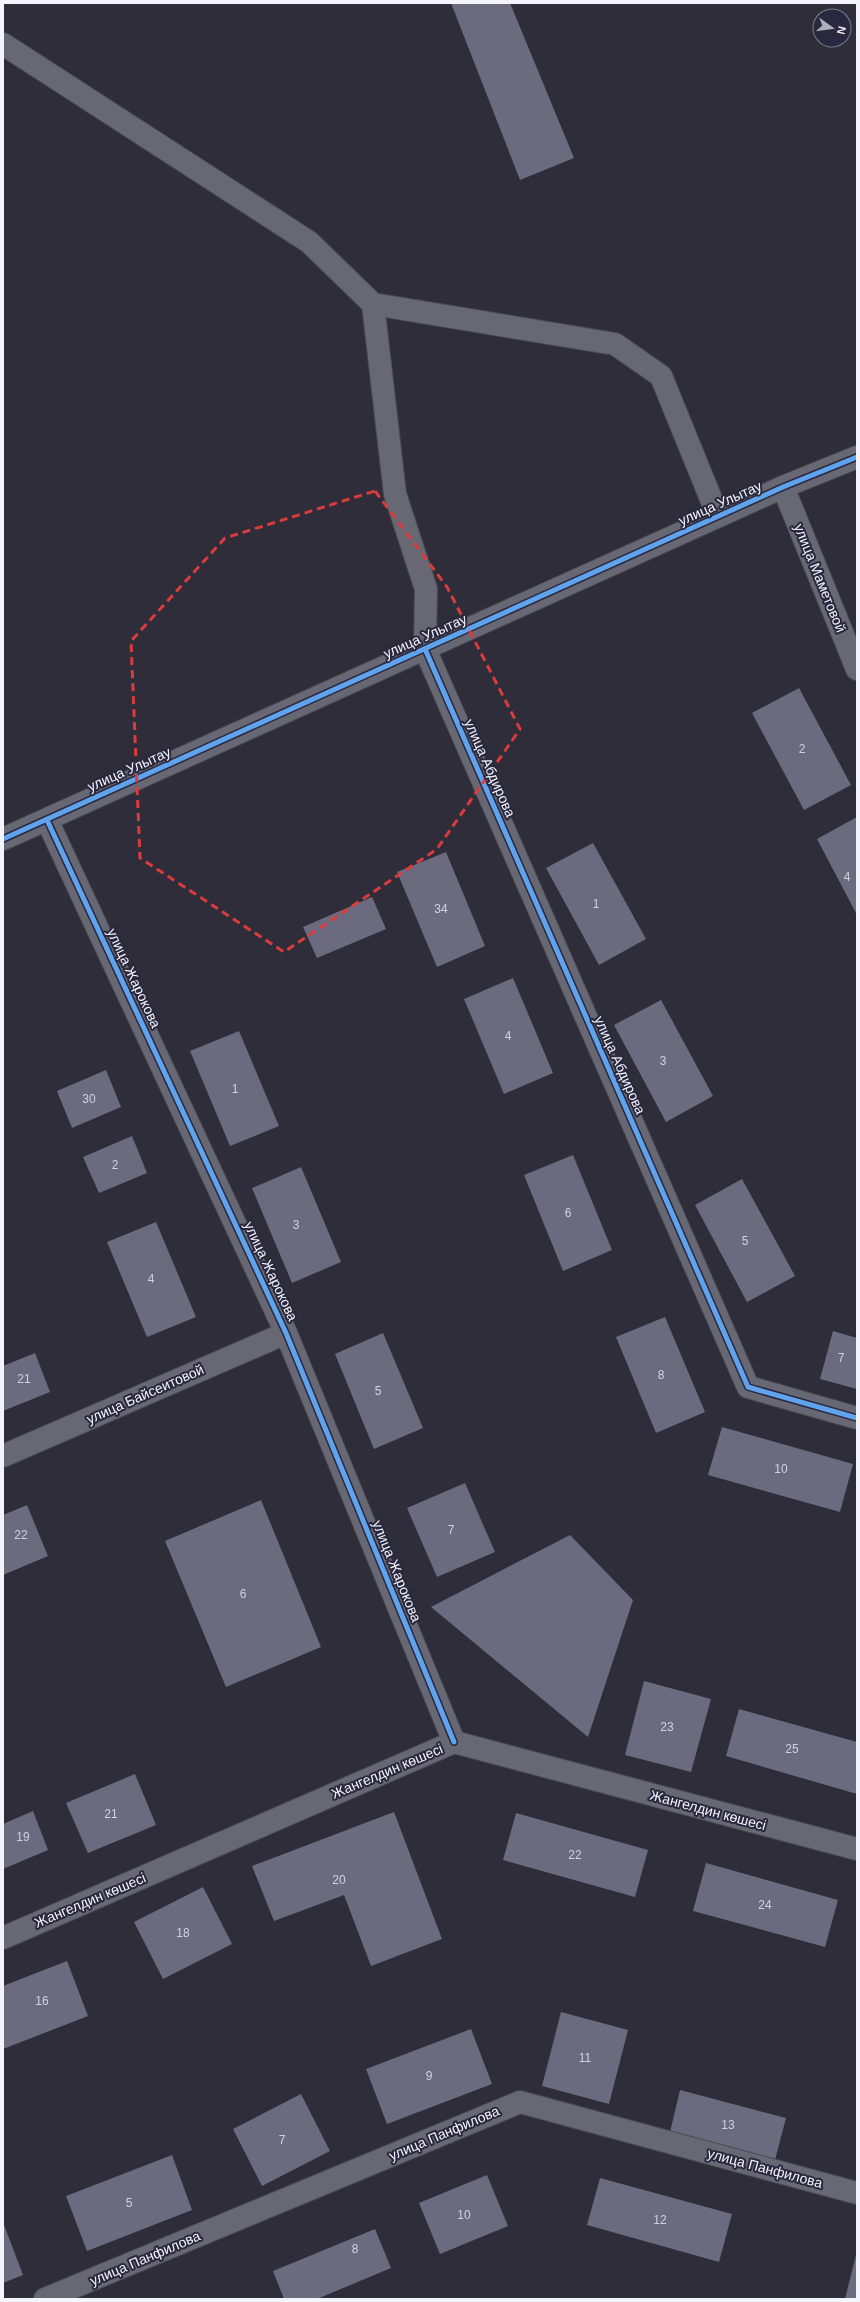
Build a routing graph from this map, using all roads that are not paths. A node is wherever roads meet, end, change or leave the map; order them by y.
1 (3, 44) edge
2 (373, 304) junction
3 (857, 457) edge
4 (783, 488) junction
5 (718, 516) junction
6 (425, 649) junction
7 (857, 669) edge
8 (47, 820) junction
9 (3, 839) edge
10 (286, 1333) junction
11 (857, 1418) edge
12 (3, 1456) edge
13 (454, 1742) junction
14 (857, 1849) edge
15 (3, 1938) edge
16 (857, 2193) edge
17 (45, 2299) edge

1 - 2 street
2 - 5 street
2 - 6 street
3 - 4 street, улица Улытау
4 - 5 street, улица Улытау
4 - 7 street, улица Маметовой
5 - 6 street, улица Улытау
6 - 8 street, улица Улытау
6 - 11 street, улица Абдирова
8 - 9 street, улица Улытау
8 - 10 street, улица Жарокова
10 - 12 street, улица Байсеитовой
10 - 13 street, улица Жарокова
13 - 14 street, Жангелдин көшесі
13 - 15 street, Жангелдин көшесі
16 - 17 street, улица Панфилова

